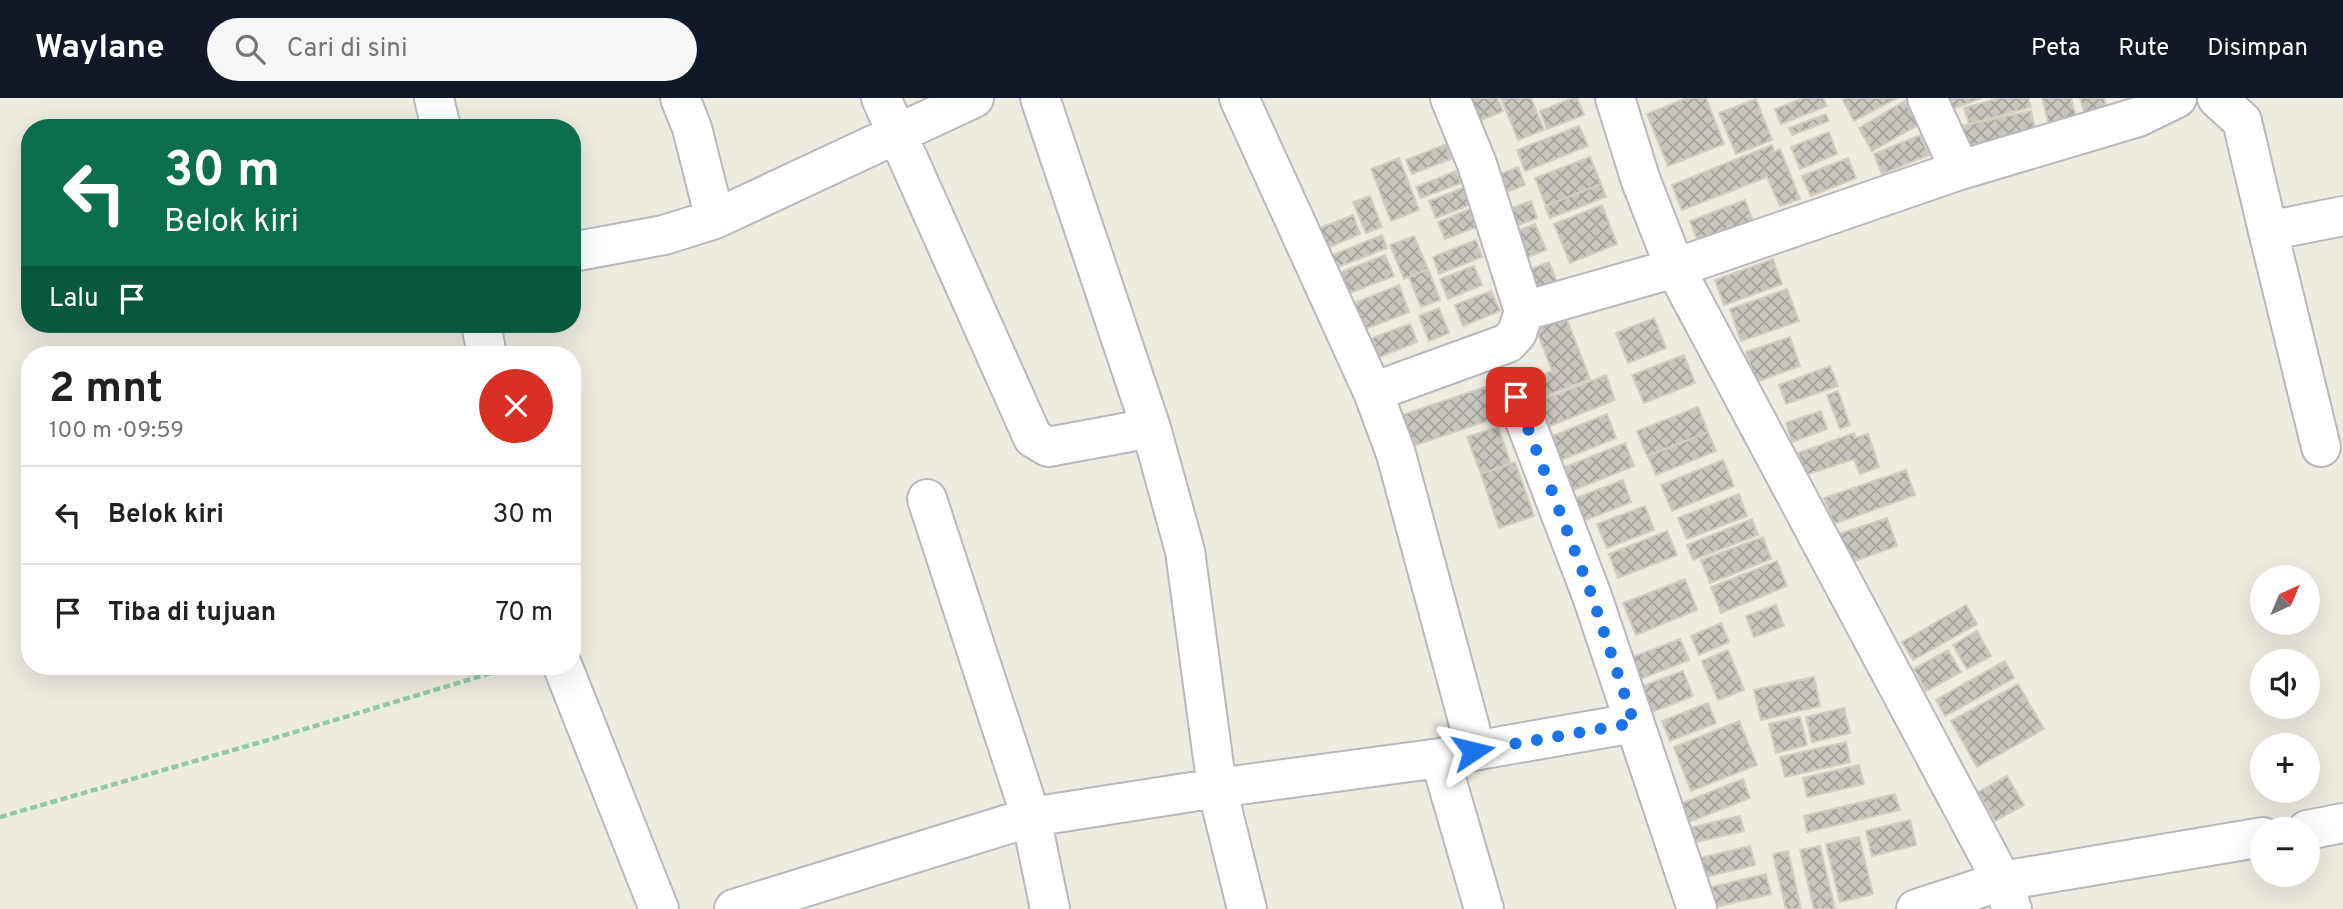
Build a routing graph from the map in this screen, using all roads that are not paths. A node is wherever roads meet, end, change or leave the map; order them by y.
1 (434, 98) edge
2 (680, 98) edge
3 (881, 98) edge
4 (974, 98) edge
5 (1040, 98) edge
6 (1238, 98) edge
7 (1450, 98) edge
8 (1615, 98) edge
9 (1927, 98) edge
10 (2177, 98) edge
11 (2217, 98) edge
12 (439, 119) edge
13 (898, 132) junction
14 (1960, 170) junction
15 (2343, 216) edge
16 (716, 219) junction
17 (2268, 231) junction
18 (581, 250) edge
19 (1675, 268) junction
20 (1524, 311) junction
21 (1384, 388) dead end
22 (1516, 397) dead end
23 (1151, 428) junction
24 (2322, 447) dead end
25 (928, 499) dead end
26 (566, 675) edge
27 (1634, 723) junction
28 (1456, 755) junction
29 (1217, 788) junction
30 (1031, 817) junction
31 (2343, 824) edge
32 (2320, 828) edge
33 (2250, 840) edge
34 (2007, 895) edge
35 (659, 909) edge
36 (734, 909) edge
37 (1050, 909) edge
38 (1247, 909) edge
39 (1484, 909) edge
40 (1697, 909) edge
41 (1916, 909) edge

1 - 12 street
2 - 16 street
3 - 13 street
4 - 13 street
5 - 23 street
6 - 28 street
7 - 20 street
8 - 19 street
9 - 14 street
10 - 14 street
11 - 17 street
13 - 16 street
13 - 23 street
14 - 19 street
15 - 17 street
16 - 18 street
17 - 24 street
19 - 20 street
19 - 34 street
20 - 21 street
22 - 27 street
23 - 29 street
25 - 30 street
26 - 35 street
27 - 28 street
27 - 40 street
28 - 29 street
28 - 39 street
29 - 30 street
29 - 38 street
30 - 36 street
30 - 37 street
31 - 32 street
33 - 34 street
34 - 41 street

